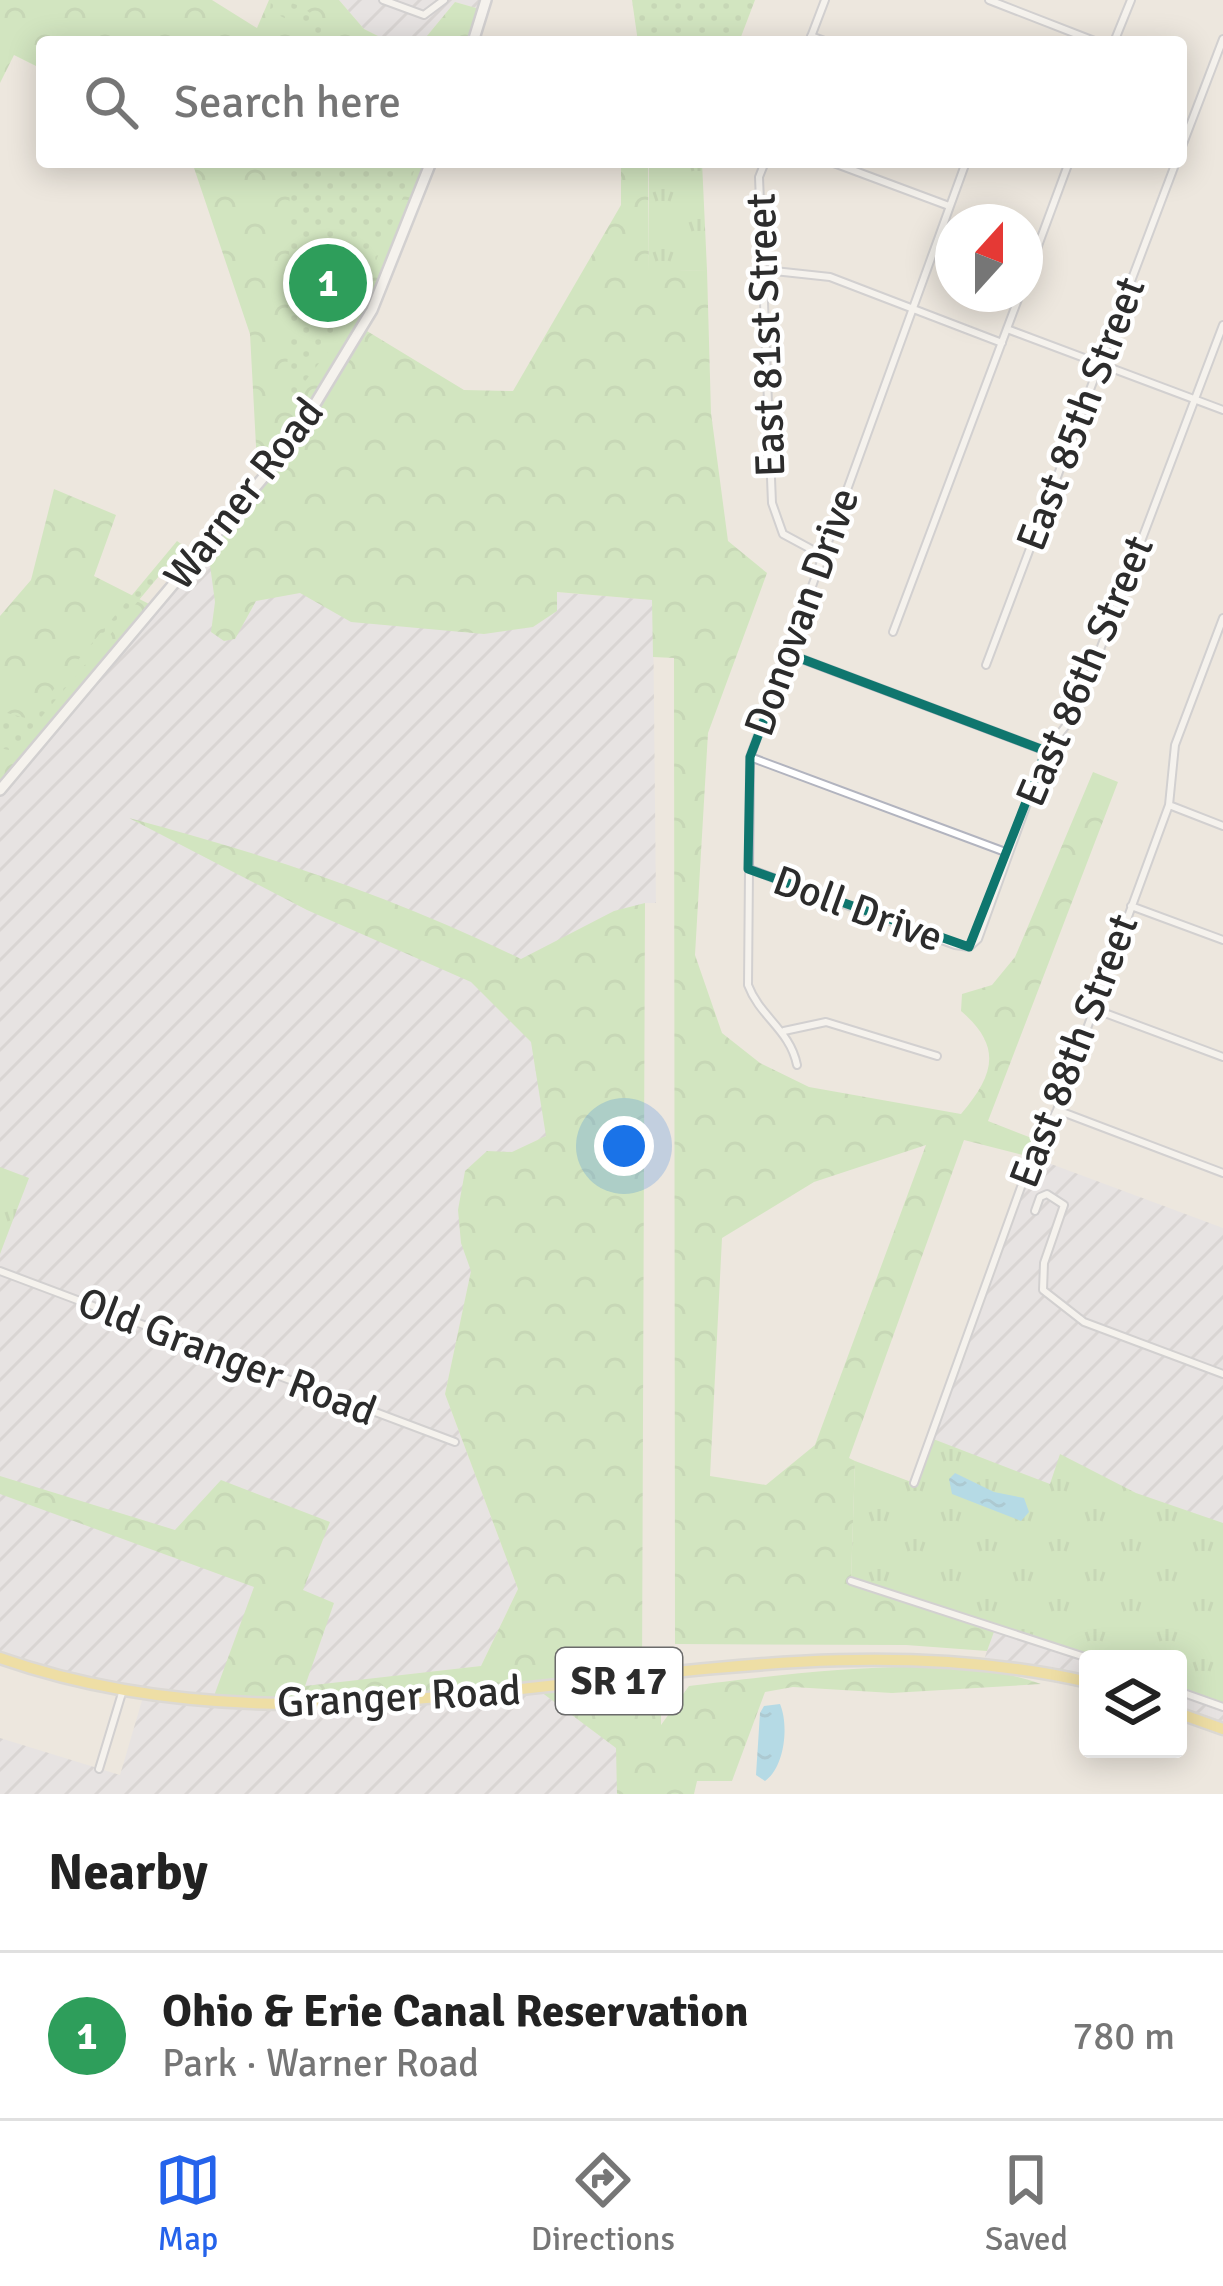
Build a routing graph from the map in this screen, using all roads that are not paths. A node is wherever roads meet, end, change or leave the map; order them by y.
1 (383, 0) edge
2 (444, 0) edge
3 (486, 0) edge
4 (825, 0) edge
5 (989, 0) edge
6 (1131, 0) edge
7 (475, 36) edge
8 (811, 36) edge
9 (1082, 36) edge
10 (1116, 36) edge
11 (1223, 38) edge
12 (1187, 133) edge
13 (429, 168) edge
14 (763, 168) edge
15 (847, 168) edge
16 (964, 168) edge
17 (1067, 168) edge
18 (1174, 168) edge
19 (944, 204) edge
20 (950, 204) edge
21 (1043, 232) edge
22 (935, 244) edge
23 (765, 270) junction
24 (911, 308) junction
25 (1013, 312) edge
26 (1223, 325) edge
27 (1007, 329) junction
28 (1002, 343) junction
29 (1100, 363) junction
30 (1196, 399) junction
31 (1223, 410) edge
32 (822, 555) junction
33 (1223, 618) edge
34 (893, 632) dead end
35 (789, 654) junction
36 (986, 665) dead end
37 (1046, 751) junction
38 (750, 757) junction
39 (0, 790) edge
40 (1168, 805) junction
41 (1223, 826) edge
42 (1008, 853) junction
43 (748, 869) junction
44 (1131, 906) junction
45 (1223, 940) edge
46 (968, 946) joint
47 (1094, 1009) junction
48 (784, 1031) junction
49 (937, 1056) dead end
50 (1223, 1057) edge
51 (797, 1065) dead end
52 (1057, 1110) junction
53 (1223, 1173) edge
54 (1035, 1211) dead end
55 (0, 1271) edge
56 (1223, 1374) edge
57 (454, 1442) dead end
58 (914, 1483) dead end
59 (850, 1581) dead end
60 (1079, 1655) edge
61 (0, 1658) edge
62 (1079, 1680) edge
63 (122, 1693) junction
64 (1187, 1693) edge
65 (1223, 1707) edge
66 (1187, 1715) edge
67 (1223, 1729) edge
68 (99, 1769) dead end

1 - 2 street
3 - 7 main road
4 - 8 street
5 - 9 street
6 - 10 street
11 - 12 street
13 - 39 main road, Warner Road
14 - 23 street, East 81st Street
15 - 19 street
16 - 20 street, Donovan Drive
17 - 21 street
18 - 29 street, East 85th Street
22 - 24 street, Donovan Drive
23 - 24 street
23 - 32 street, East 81st Street
24 - 28 street
24 - 32 street, Donovan Drive
25 - 27 street
26 - 30 street, East 86th Street
27 - 28 street
27 - 29 street
28 - 34 street
29 - 30 street
29 - 36 street, East 85th Street
30 - 31 street
30 - 37 street, East 86th Street
32 - 35 street, Donovan Drive
33 - 40 street, East 88th Street
35 - 37 street
35 - 38 street, Donovan Drive
37 - 42 street, East 86th Street
38 - 42 street
38 - 43 street, Donovan Drive
40 - 41 street
40 - 44 street, East 88th Street
42 - 46 street, East 86th Street
43 - 46 street, Doll Drive
43 - 48 street, Donovan Drive
44 - 45 street
44 - 47 street, East 88th Street
47 - 50 street
47 - 52 street, East 88th Street
48 - 49 street
48 - 51 street, Donovan Drive
52 - 53 street
52 - 58 street, East 88th Street
54 - 56 street
55 - 57 street, Old Granger Road
59 - 60 street
61 - 63 main road, Granger Road / SR 17
62 - 63 main road, Granger Road / SR 17
63 - 68 street
64 - 65 street
66 - 67 main road

